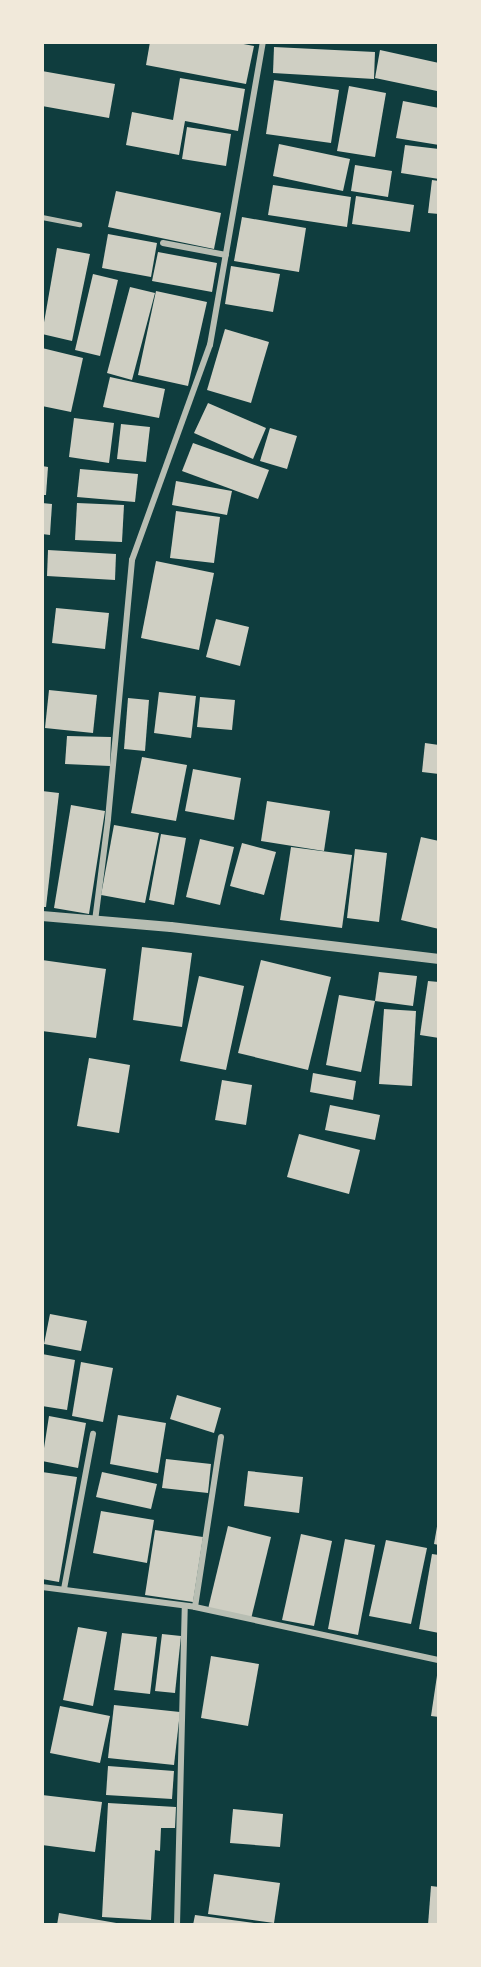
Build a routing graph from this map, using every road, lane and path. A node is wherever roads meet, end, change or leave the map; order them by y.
1 (262, 42) edge
2 (42, 217) edge
3 (79, 224) dead end
4 (163, 243) dead end
5 (226, 255) junction
6 (42, 916) edge
7 (95, 921) junction
8 (439, 959) edge
9 (93, 1434) dead end
10 (221, 1437) dead end
11 (42, 1587) edge
12 (64, 1589) junction
13 (185, 1607) junction
14 (195, 1607) junction
15 (439, 1660) edge
16 (177, 1925) edge

1 - 5 street
2 - 3 lane
4 - 5 street
5 - 7 street
6 - 7 street
7 - 8 street
9 - 12 street
10 - 14 street
11 - 12 street
12 - 13 street
13 - 14 street
13 - 16 street
14 - 15 street

